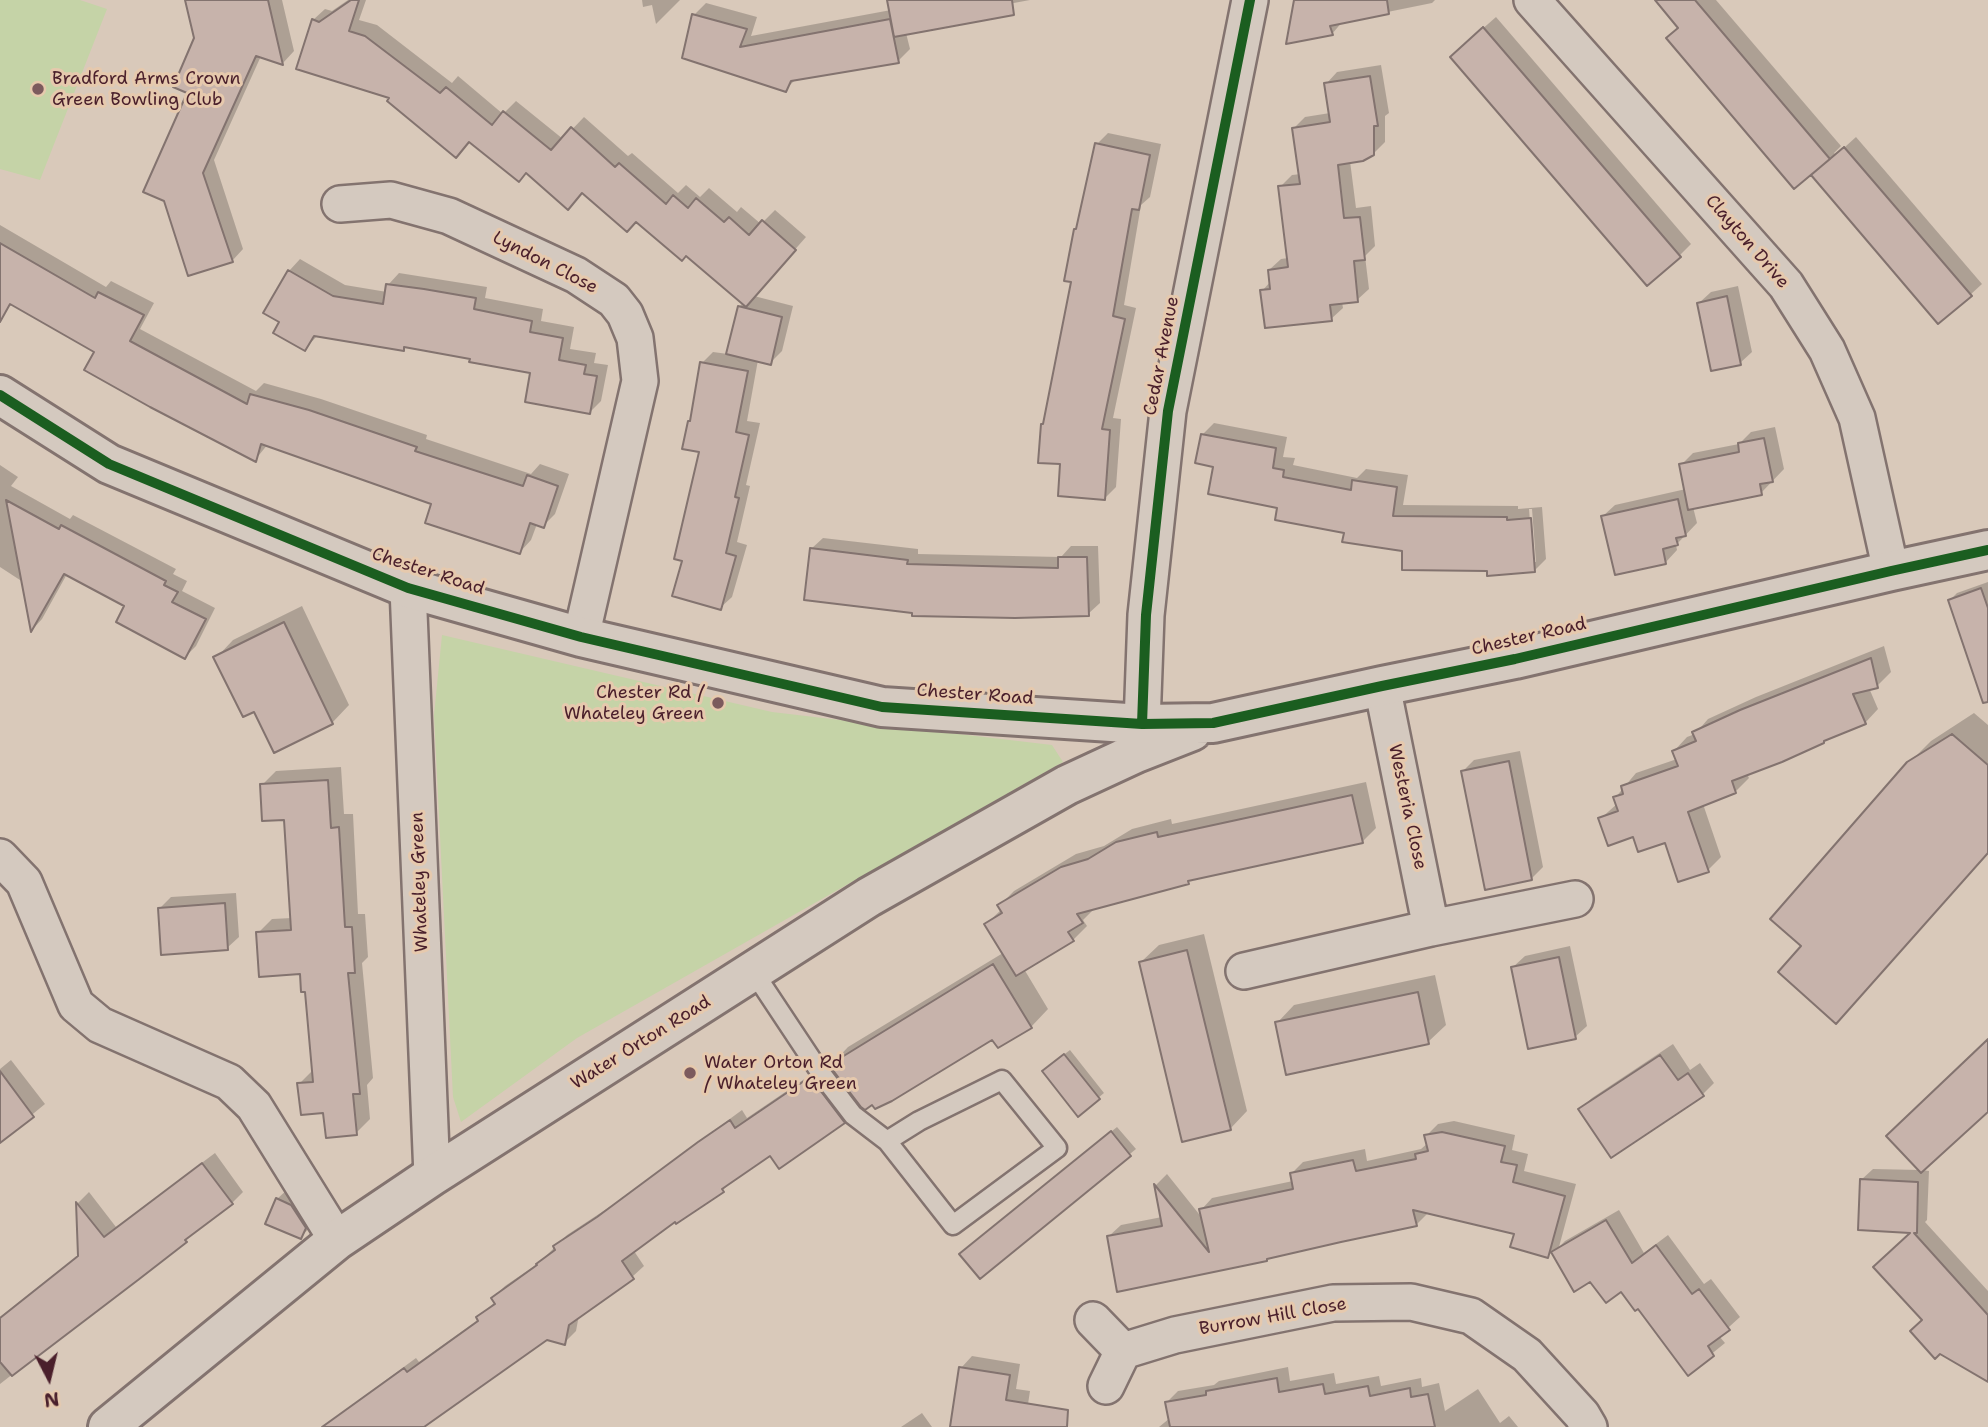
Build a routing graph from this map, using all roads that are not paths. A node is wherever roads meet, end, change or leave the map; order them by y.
1 (1250, 0) edge
2 (1532, 0) edge
3 (340, 204) dead end
4 (0, 395) edge
5 (1988, 550) edge
6 (1891, 570) junction
7 (408, 588) junction
8 (580, 637) junction
9 (1382, 685) junction
10 (1213, 723) junction
11 (1142, 724) junction
12 (0, 856) edge
13 (1575, 899) dead end
14 (1431, 928) junction
15 (753, 971) junction
16 (1244, 971) dead end
17 (887, 1142) junction
18 (432, 1176) junction
19 (337, 1240) junction
20 (1093, 1320) dead end
21 (1123, 1351) junction
22 (1106, 1386) dead end
23 (108, 1427) edge
24 (1589, 1427) edge

1 - 11 street, Cedar Avenue
2 - 6 street, Clayton Drive
3 - 8 street, Lyndon Close
4 - 7 main road, Chester Road
5 - 6 main road, Chester Road
6 - 9 main road, Chester Road
7 - 8 main road, Chester Road
7 - 18 street, Whateley Green
8 - 11 main road, Chester Road
9 - 10 main road, Chester Road
9 - 14 street, Westeria Close
10 - 11 main road, Chester Road
10 - 15 main road, Water Orton Road
12 - 19 street
13 - 14 street
14 - 16 street
15 - 17 lane
15 - 18 main road, Water Orton Road
17 - 17 lane
18 - 19 main road, Water Orton Road
19 - 23 main road, Water Orton Road
20 - 21 street
21 - 22 street
21 - 24 street, Burrow Hill Close

